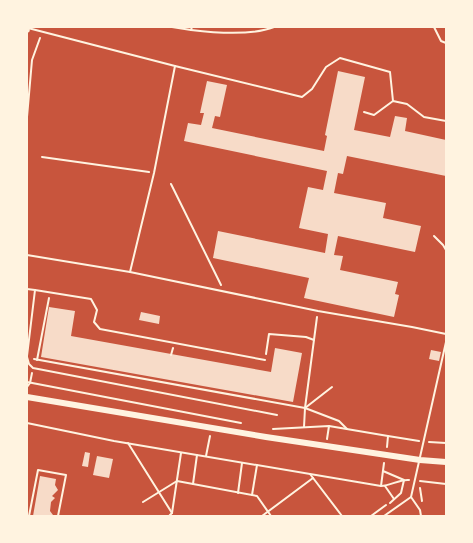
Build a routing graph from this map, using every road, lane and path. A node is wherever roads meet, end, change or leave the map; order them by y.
1 (172, 27) edge
2 (274, 27) edge
3 (434, 27) edge
4 (27, 28) edge
5 (191, 28) edge
6 (42, 32) junction
7 (446, 43) edge
8 (27, 60) edge
9 (32, 60) junction
10 (175, 66) junction
11 (392, 101) junction
12 (364, 112) dead end
13 (27, 117) edge
14 (446, 121) edge
15 (42, 157) dead end
16 (154, 173) junction
17 (172, 184) dead end
18 (434, 236) dead end
19 (446, 250) edge
20 (27, 255) edge
21 (130, 272) junction
22 (27, 289) edge
23 (35, 290) junction
24 (225, 292) junction
25 (49, 297) dead end
26 (318, 311) junction
27 (446, 334) edge
28 (314, 340) junction
29 (446, 342) edge
30 (27, 356) edge
31 (265, 360) joint
32 (166, 379) dead end
33 (27, 382) edge
34 (166, 383) junction
35 (332, 387) dead end
36 (27, 397) edge
37 (305, 408) junction
38 (277, 415) dead end
39 (27, 423) edge
40 (248, 424) dead end
41 (329, 426) junction
42 (304, 427) junction
43 (211, 428) junction
44 (271, 429) dead end
45 (348, 429) junction
46 (388, 436) junction
47 (424, 441) junction
48 (446, 443) edge
49 (128, 444) junction
50 (326, 446) junction
51 (181, 453) junction
52 (197, 455) junction
53 (386, 455) junction
54 (206, 456) junction
55 (420, 460) junction
56 (446, 462) edge
57 (242, 463) junction
58 (257, 465) junction
59 (383, 471) junction
60 (310, 474) junction
61 (313, 478) junction
62 (404, 480) junction
63 (414, 480) junction
64 (177, 481) junction
65 (420, 481) junction
66 (193, 484) junction
67 (446, 484) edge
68 (381, 486) junction
69 (385, 486) junction
70 (159, 492) junction
71 (238, 493) junction
72 (252, 495) junction
73 (411, 497) junction
74 (394, 499) junction
75 (143, 502) dead end
76 (422, 502) dead end
77 (268, 512) junction
78 (172, 513) junction
79 (29, 516) edge
80 (58, 516) edge
81 (169, 516) edge
82 (262, 516) edge
83 (271, 516) edge
84 (342, 516) edge
85 (370, 516) edge
86 (384, 516) edge
87 (421, 516) edge

1 - 5 path
2 - 5 path
3 - 7 path
4 - 6 lane
6 - 9 path
6 - 10 lane
8 - 9 path
9 - 13 path
10 - 11 lane
10 - 16 lane
11 - 12 lane
11 - 14 lane
15 - 16 path
16 - 21 lane
17 - 24 path
18 - 19 path
20 - 21 lane
21 - 24 lane
22 - 23 lane
23 - 30 lane
23 - 31 lane
24 - 26 lane
25 - 34 path
26 - 27 lane
26 - 28 path
28 - 31 path
28 - 37 path
29 - 47 lane
30 - 38 lane
32 - 34 path
33 - 40 path
34 - 37 path
35 - 37 path
36 - 43 main road
37 - 42 path
37 - 45 path
39 - 49 path
41 - 42 path
41 - 45 path
41 - 50 path
42 - 44 path
43 - 50 main road
43 - 54 path
45 - 46 path
46 - 47 path
46 - 53 path
47 - 48 path
47 - 55 lane
49 - 51 path
49 - 70 path
50 - 53 main road
51 - 52 path
51 - 64 path
52 - 54 path
52 - 66 path
53 - 55 main road
53 - 59 path
54 - 57 path
55 - 56 main road
55 - 63 lane
57 - 58 path
57 - 71 path
58 - 60 path
58 - 72 path
59 - 62 path
59 - 68 path
60 - 61 path
60 - 68 path
61 - 77 path
61 - 84 path
62 - 63 path
62 - 69 path
62 - 74 path
63 - 65 path
63 - 73 lane
64 - 66 path
64 - 70 path
64 - 78 path
65 - 67 path
65 - 76 path
66 - 71 path
68 - 69 path
69 - 74 path
70 - 75 path
70 - 78 path
71 - 72 path
72 - 77 path
73 - 86 lane
73 - 87 lane
74 - 85 path
77 - 82 path
77 - 83 path
78 - 81 path
79 - 80 path

